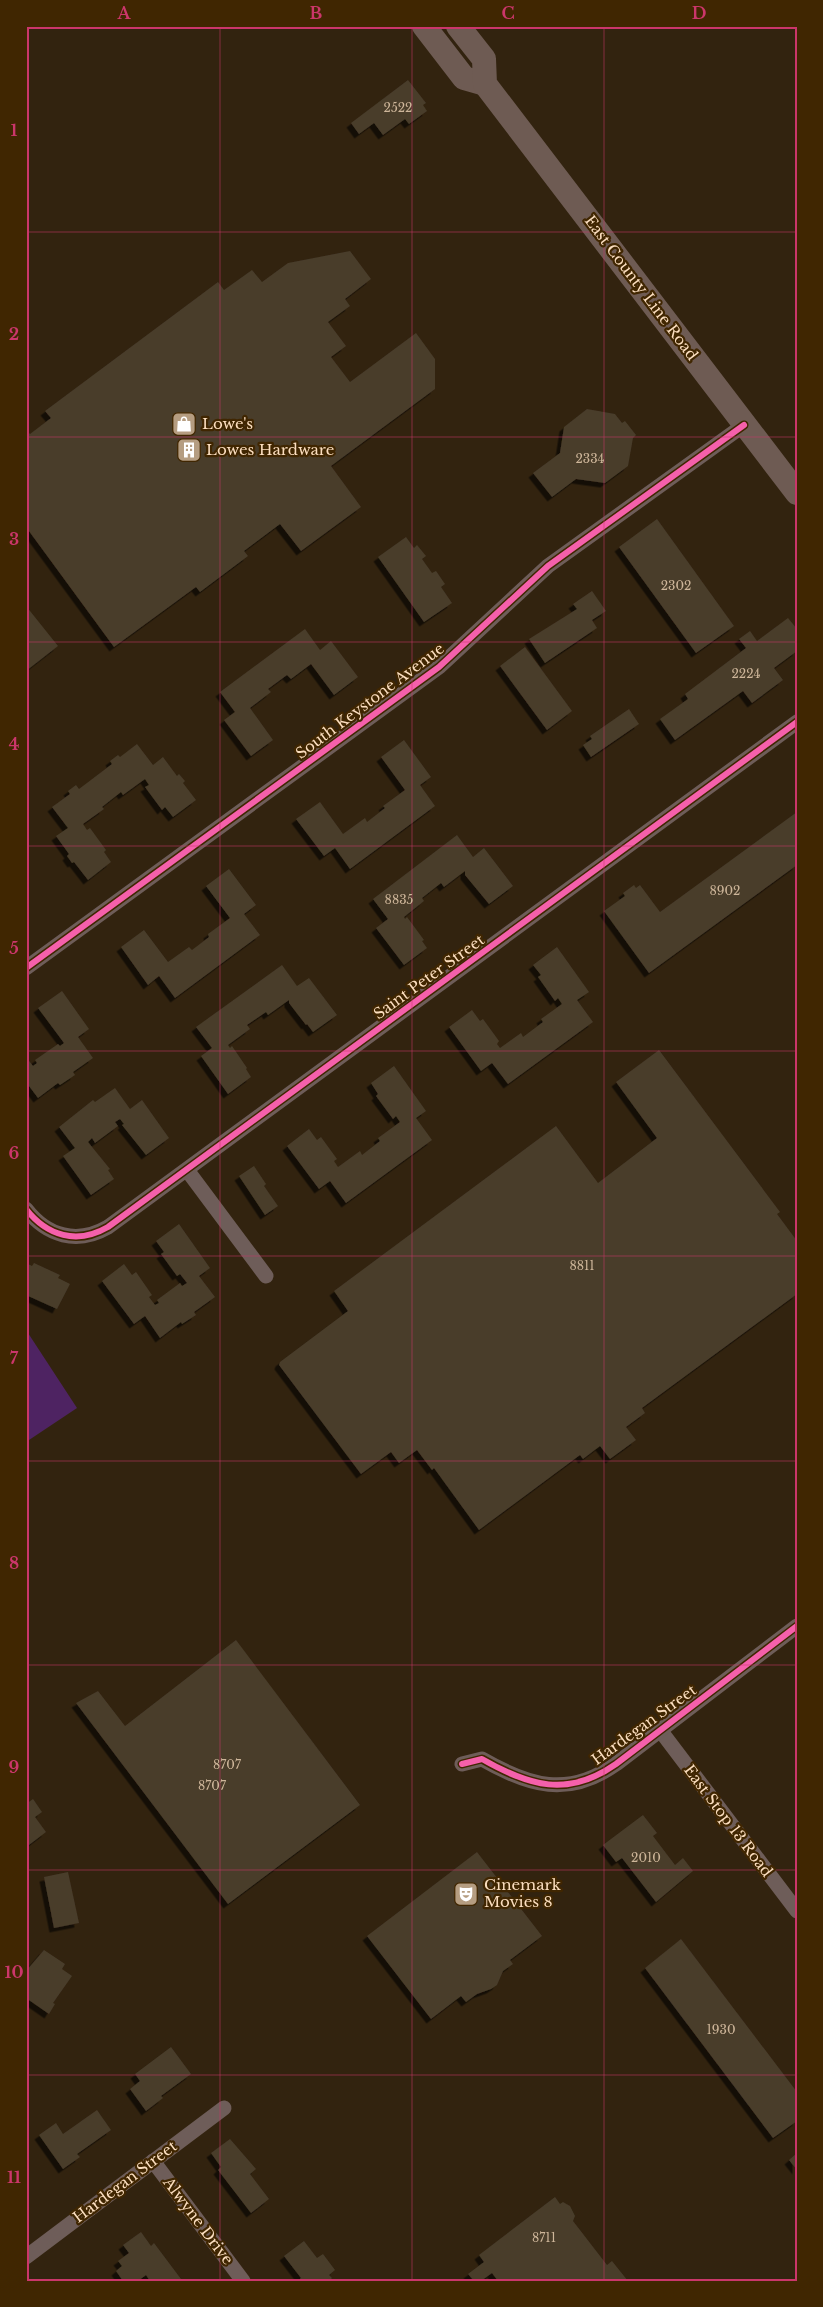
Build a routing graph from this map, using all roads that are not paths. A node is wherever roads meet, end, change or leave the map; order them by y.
1 (424, 26) edge
2 (458, 26) edge
3 (485, 84) junction
4 (744, 425) junction
5 (797, 493) edge
6 (797, 722) edge
7 (26, 968) edge
8 (187, 1170) junction
9 (26, 1209) edge
10 (266, 1276) dead end
11 (797, 1626) edge
12 (660, 1730) junction
13 (462, 1764) dead end
14 (797, 1911) edge
15 (224, 2108) dead end
16 (153, 2161) junction
17 (26, 2257) edge
18 (243, 2281) edge

1 - 3 main road
2 - 3 main road
3 - 4 main road, East County Line Road
4 - 5 main road, East County Line Road
4 - 7 street, South Keystone Avenue
6 - 8 street, Saint Peter Street
8 - 9 street, Saint Peter Street
8 - 10 street
11 - 12 street, Hardegan Street
12 - 13 street, Hardegan Street
12 - 14 street, East Stop 13 Road
15 - 16 street, Hardegan Street
16 - 17 street, Hardegan Street
16 - 18 street, Alwyne Drive

